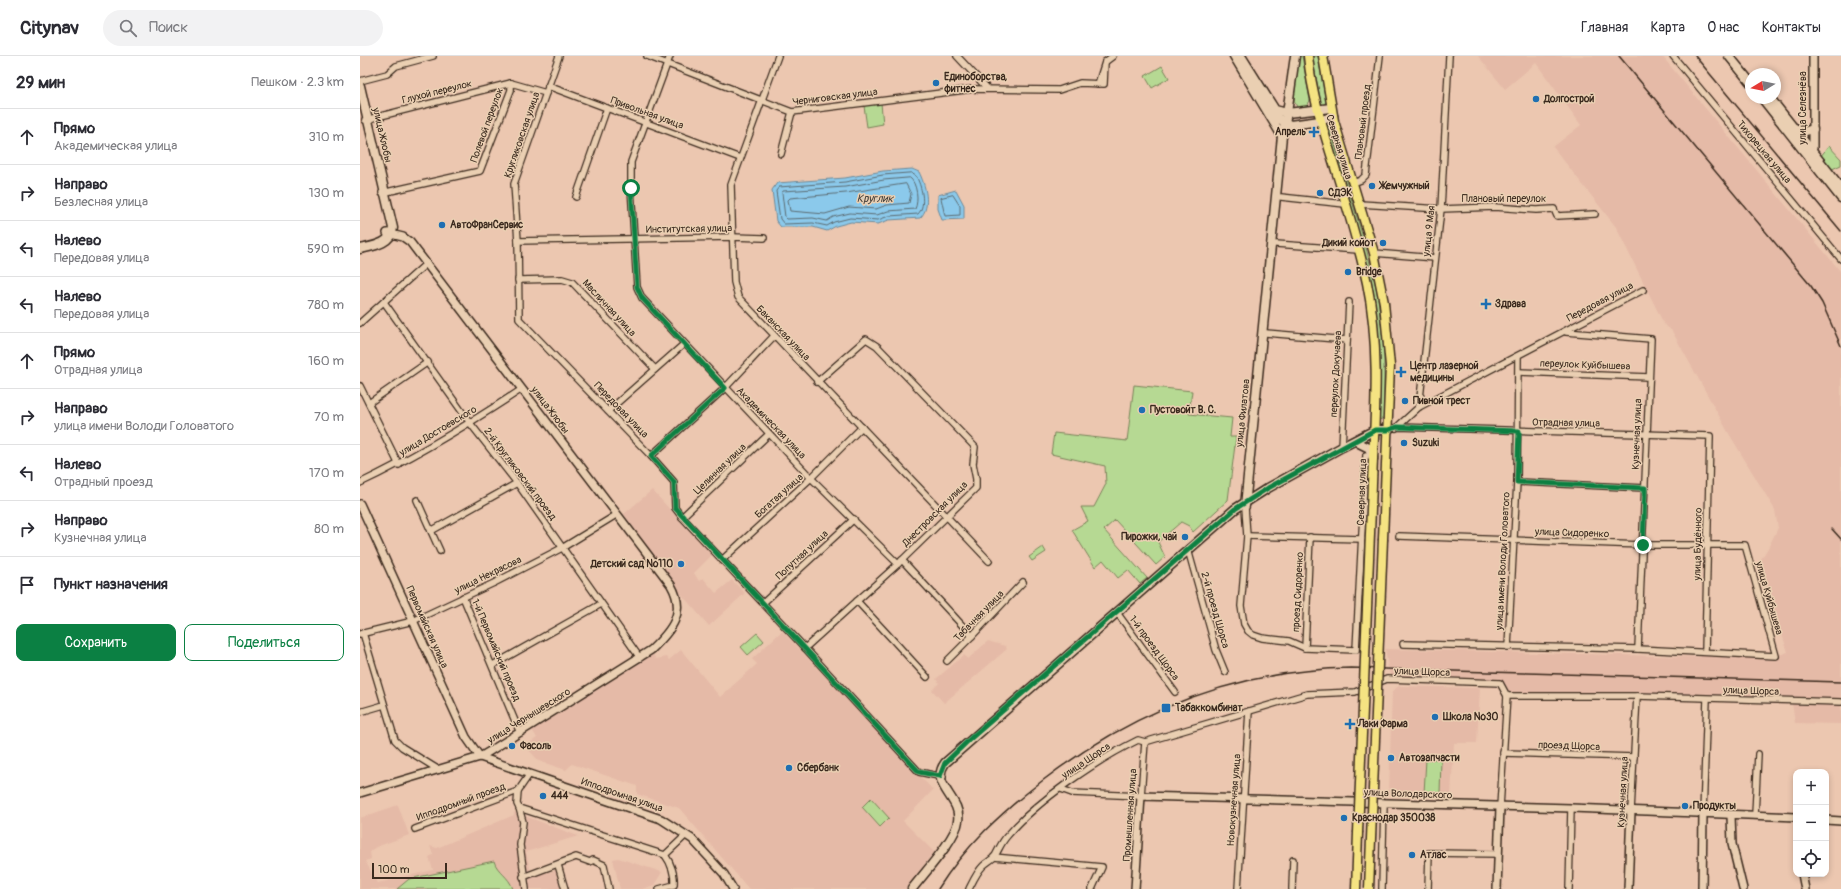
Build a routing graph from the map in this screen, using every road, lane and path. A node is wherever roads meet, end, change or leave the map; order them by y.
1 (433, 56) edge
2 (559, 56) edge
3 (647, 56) edge
4 (670, 56) edge
5 (778, 56) edge
6 (957, 56) edge
7 (1113, 56) edge
8 (1234, 56) edge
9 (1241, 56) edge
10 (1295, 56) edge
11 (1308, 56) edge
12 (1323, 56) edge
13 (1380, 56) edge
14 (1449, 56) edge
15 (1673, 56) edge
16 (1732, 56) edge
17 (1813, 56) edge
18 (1105, 62) junction
19 (667, 64) junction
20 (1745, 68) edge
21 (1745, 75) edge
22 (360, 81) edge
23 (511, 83) junction
24 (1098, 84) junction
25 (360, 86) edge
26 (548, 86) junction
27 (987, 88) junction
28 (546, 93) junction
29 (762, 99) junction
30 (360, 104) edge
31 (1767, 104) edge
32 (1775, 104) edge
33 (607, 108) junction
34 (1331, 108) junction
35 (1318, 110) junction
36 (792, 112) junction
37 (1290, 113) junction
38 (1269, 114) junction
39 (1333, 116) junction
40 (366, 119) junction
41 (1320, 121) junction
42 (646, 122) junction
43 (1287, 124) junction
44 (1792, 126) junction
45 (1813, 129) junction
46 (1282, 136) junction
47 (781, 154) dead end
48 (1811, 155) junction
49 (740, 158) junction
50 (1353, 183) junction
51 (1841, 188) edge
52 (383, 193) junction
53 (576, 197) dead end
54 (1281, 197) junction
55 (1841, 198) edge
56 (1345, 204) junction
57 (1360, 204) junction
58 (1441, 210) junction
59 (1595, 214) dead end
60 (389, 230) junction
61 (732, 237) junction
62 (764, 238) dead end
63 (634, 239) junction
64 (518, 241) junction
65 (1276, 244) junction
66 (360, 245) edge
67 (360, 249) edge
68 (1358, 250) junction
69 (1374, 253) junction
70 (1435, 258) junction
71 (1841, 259) edge
72 (427, 264) junction
73 (518, 280) junction
74 (1643, 290) dead end
75 (384, 302) junction
76 (1349, 302) dead end
77 (519, 319) joint
78 (360, 323) edge
79 (1566, 332) junction
80 (1266, 333) junction
81 (774, 336) junction
82 (1651, 339) joint
83 (1347, 340) junction
84 (684, 344) junction
85 (1518, 356) junction
86 (428, 362) junction
87 (655, 370) junction
88 (1519, 372) junction
89 (1649, 377) junction
90 (817, 382) junction
91 (360, 386) edge
92 (725, 388) junction
93 (522, 389) junction
94 (369, 403) junction
95 (1419, 407) junction
96 (608, 411) junction
97 (470, 423) junction
98 (862, 426) junction
99 (1397, 427) junction
100 (1519, 431) junction
101 (1375, 433) junction
102 (1388, 433) junction
103 (770, 434) junction
104 (1647, 434) junction
105 (1710, 436) joint
106 (1359, 443) junction
107 (1342, 447) junction
108 (651, 456) junction
109 (1370, 457) junction
110 (399, 465) junction
111 (811, 478) junction
112 (1517, 482) junction
113 (360, 483) edge
114 (517, 483) junction
115 (1250, 487) junction
116 (1645, 488) junction
117 (1258, 494) junction
118 (417, 500) dead end
119 (1247, 503) junction
120 (360, 504) edge
121 (616, 515) junction
122 (682, 517) junction
123 (946, 517) junction
124 (854, 519) junction
125 (432, 531) junction
126 (1247, 536) junction
127 (1399, 536) dead end
128 (1310, 537) junction
129 (1362, 539) junction
130 (1514, 540) junction
131 (1643, 545) junction
132 (1745, 545) joint
133 (1708, 546) junction
134 (562, 548) junction
135 (440, 551) dead end
136 (1189, 553) junction
137 (722, 560) junction
138 (989, 561) dead end
139 (900, 562) junction
140 (1023, 582) dead end
141 (463, 597) junction
142 (857, 602) junction
143 (763, 603) junction
144 (601, 604) junction
145 (678, 610) joint
146 (1118, 614) junction
147 (413, 621) junction
148 (362, 633) edge
149 (972, 636) junction
150 (1403, 644) dead end
151 (1508, 647) junction
152 (805, 648) junction
153 (1304, 648) junction
154 (1638, 649) junction
155 (1705, 652) junction
156 (640, 658) junction
157 (947, 661) dead end
158 (493, 665) junction
159 (1225, 672) dead end
160 (927, 677) dead end
161 (1175, 692) dead end
162 (1507, 696) junction
163 (1637, 696) junction
164 (1707, 698) junction
165 (1841, 702) edge
166 (384, 706) junction
167 (1249, 711) junction
168 (360, 712) edge
169 (520, 733) junction
170 (1144, 742) junction
171 (1503, 753) junction
172 (1758, 754) dead end
173 (480, 757) junction
174 (1634, 758) junction
175 (439, 770) junction
176 (529, 775) junction
177 (942, 777) junction
178 (1061, 789) junction
179 (518, 791) junction
180 (360, 793) edge
181 (1141, 796) junction
182 (1242, 799) junction
183 (1384, 803) junction
184 (1500, 807) junction
185 (519, 808) junction
186 (1571, 808) junction
187 (1631, 811) junction
188 (1704, 814) junction
189 (1731, 815) junction
190 (1755, 815) junction
191 (1793, 819) edge
192 (1829, 820) edge
193 (1841, 821) edge
194 (415, 829) dead end
195 (686, 834) junction
196 (1498, 854) junction
197 (665, 855) junction
198 (994, 857) junction
199 (1293, 860) dead end
200 (558, 865) junction
201 (523, 877) junction
202 (1803, 877) edge
203 (526, 889) edge
204 (565, 889) edge
205 (609, 889) edge
206 (659, 889) edge
207 (733, 889) edge
208 (912, 889) edge
209 (916, 889) edge
210 (969, 889) edge
211 (1092, 889) edge
212 (1135, 889) edge
213 (1238, 889) edge
214 (1292, 889) edge
215 (1356, 889) edge
216 (1369, 889) edge
217 (1382, 889) edge
218 (1428, 889) edge
219 (1497, 889) edge
220 (1569, 889) edge
221 (1628, 889) edge
222 (1702, 889) edge
223 (1743, 889) edge
224 (1806, 889) edge

1 - 22 street
2 - 26 street, Кругликовская улица
3 - 19 street, Черниговская улица
4 - 19 street, Академическая улица
5 - 29 street, Баканская улица
6 - 27 street
7 - 18 street
8 - 38 main road
9 - 37 main road
10 - 37 main road
11 - 35 main road, Северная улица
12 - 34 main road, Северная улица
13 - 50 street, Плановый проезд
14 - 58 street, улица 9 Мая
15 - 71 street, Тихорецкая улица
16 - 20 main road
16 - 21 main road
17 - 45 street, улица Селезнёва
18 - 24 street
18 - 24 street, Черниговская улица
19 - 29 street, Черниговская улица
19 - 42 street, Академическая улица
23 - 28 street
23 - 40 street, Глухой переулок
23 - 52 street, Полевой переулок
24 - 27 street, Черниговская улица
25 - 40 main road, улица Жлобы
26 - 28 street, Кругликовская улица
26 - 33 street, Привольная улица
27 - 36 street, Черниговская улица
28 - 64 street, Кругликовская улица
29 - 36 street, Черниговская улица
29 - 49 street, Баканская улица
30 - 40 main road, улица Жлобы
31 - 48 main road
32 - 44 main road
33 - 42 street, Привольная улица
33 - 53 street
34 - 35 main road
34 - 39 main road, Северная улица
35 - 37 main road
35 - 41 main road, Северная улица
36 - 47 street
37 - 43 main road
38 - 43 main road
38 - 46 main road
39 - 41 main road
39 - 50 main road, Северная улица
40 - 52 main road, улица Жлобы
41 - 43 main road
41 - 56 main road, Северная улица
42 - 49 street, Привольная улица
42 - 63 street, Академическая улица
43 - 46 main road, улица Филатова
43 - 54 main road
44 - 45 main road
44 - 48 main road
45 - 48 street, улица Селезнёва
46 - 119 main road, улица Филатова
48 - 51 main road
48 - 55 main road
49 - 61 street, Баканская улица
50 - 57 main road, Северная улица
52 - 60 main road, улица Жлобы
54 - 56 street
54 - 65 main road
56 - 68 main road, Северная улица
57 - 58 street, Плановый переулок
57 - 69 main road, Северная улица
58 - 59 street, Плановый переулок
58 - 70 street, улица 9 Мая
60 - 66 main road
60 - 67 main road
60 - 72 street, улица Жлобы
61 - 62 street, Институтская улица
61 - 63 street, Институтская улица
61 - 81 street, Баканская улица
63 - 64 street, Институтская улица
63 - 84 street, Академическая улица
64 - 73 street, Кругликовская улица
65 - 68 street
65 - 80 main road
68 - 101 main road, Северная улица
69 - 70 street
69 - 102 main road, Северная улица
70 - 95 street, улица 9 Мая
72 - 75 street
72 - 93 street, улица Жлобы
73 - 77 street, Кругликовская улица
73 - 87 street, Масличная улица
74 - 79 street, Передовая улица
75 - 78 street
75 - 86 street, 2-й Кругликовский проезд
76 - 83 street, переулок Докучаева
77 - 96 street, Передовая улица
79 - 82 street, Передовая улица
79 - 85 street, Передовая улица
80 - 83 street
80 - 115 main road
81 - 90 street, Баканская улица
81 - 92 street
82 - 89 street, Кузнечная улица
83 - 107 street, переулок Докучаева
84 - 87 street
84 - 92 street, Академическая улица
85 - 88 street, улица имени Володи Головатого
85 - 95 street, Передовая улица
86 - 94 street
86 - 97 street, 2-й Кругликовский проезд
87 - 96 street
88 - 89 street, переулок Куйбышева
88 - 100 street, улица имени Володи Головатого
89 - 104 street, Кузнечная улица
90 - 98 street, Баканская улица
90 - 123 street, Днестровская улица
91 - 94 street
92 - 103 street, Академическая улица
92 - 108 street
93 - 97 street, улица Достоевского
93 - 121 street, улица Жлобы
94 - 110 street
95 - 99 street, Передовая улица
96 - 108 street, Передовая улица
97 - 110 street, улица Достоевского
97 - 114 street, 2-й Кругликовский проезд
98 - 111 street, Богатая улица
98 - 123 street, Баканская улица
99 - 100 street, Отрадная улица
99 - 102 street, Передовая улица
100 - 104 street, Отрадная улица
100 - 112 street, улица имени Володи Головатого
101 - 102 main road
101 - 106 main road
101 - 107 main road
101 - 109 main road, Северная улица
102 - 216 main road, Северная улица, bridge
103 - 111 street, Академическая улица
103 - 122 street, Целинная улица
104 - 105 street, Отрадная улица
104 - 116 street, Кузнечная улица
105 - 133 street, улица Будённого
106 - 109 main road
106 - 119 main road
107 - 117 main road
108 - 122 street, Передовая улица
109 - 129 street
109 - 215 main road, Северная улица, bridge
110 - 113 street, улица Достоевского
111 - 124 street, Академическая улица
111 - 137 street, Богатая улица
112 - 116 street
112 - 130 street, улица имени Володи Головатого
114 - 125 street
114 - 134 street, 2-й Кругликовский проезд
115 - 117 main road
115 - 119 main road
116 - 131 street, Кузнечная улица
117 - 119 main road
118 - 125 street
119 - 126 street, улица Филатова
119 - 136 main road
119 - 177 main road
120 - 147 street, Первомайская улица
121 - 134 street, улица Некрасова
121 - 145 street, улица Жлобы
122 - 137 street, Передовая улица
123 - 138 street, Баканская улица
123 - 139 street, Днестровская улица
124 - 139 street, Академическая улица
124 - 143 street, Попутная улица
125 - 135 street
126 - 128 street
126 - 153 street, улица Филатова
127 - 130 street, улица Сидоренко
128 - 129 street
128 - 153 street, проезд Сидоренко
129 - 153 street, улица Филатова
130 - 131 street, улица Сидоренко
130 - 151 street, улица имени Володи Головатого
131 - 133 street, улица Сидоренко
131 - 154 street, Кузнечная улица
132 - 133 street, улица Сидоренко
132 - 155 street, улица Куйбышева
133 - 155 street, улица Будённого
134 - 141 street, улица Некрасова
134 - 144 street, 2-й Кругликовский проезд
136 - 146 main road
136 - 159 street, 2-й проезд Щорса
137 - 143 street, Передовая улица
139 - 142 street, Днестровская улица
139 - 149 street, Академическая улица
140 - 149 street, Табачная улица
141 - 147 street, улица Некрасова
141 - 158 street, 1-й Первомайский проезд
142 - 152 street, Днестровская улица
142 - 160 street
143 - 152 street, Передовая улица
144 - 156 street, 2-й Кругликовский проезд
144 - 158 street
145 - 156 street, улица Чернышевского
146 - 161 street, 1-й проезд Щорса
146 - 177 main road
147 - 148 street, улица Некрасова
147 - 173 street, Первомайская улица
148 - 166 street
149 - 157 street, Табачная улица
150 - 151 street
151 - 154 street
152 - 177 street, Передовая улица
154 - 155 street
156 - 169 street, улица Чернышевского
158 - 169 street, 1-й Первомайский проезд
162 - 163 street, улица Щорса
162 - 167 street, улица Щорса
162 - 171 street
163 - 164 street, улица Щорса
163 - 174 street, Кузнечная улица
164 - 165 street, улица Щорса
164 - 188 street
166 - 168 street
166 - 175 street
167 - 170 street, улица Щорса
167 - 182 street, Новокузнечная улица
169 - 173 street, улица Чернышевского
170 - 178 street, улица Щорса
170 - 181 street, Промышленная улица
171 - 174 street, проезд Щорса
171 - 184 street
172 - 190 street
173 - 175 street, улица Чернышевского
173 - 176 street, Ипподромная улица
174 - 187 street, Кузнечная улица
175 - 180 street, улица Чернышевского
176 - 179 street, Ипподромный проезд
176 - 195 street, Ипподромная улица
177 - 208 main road
177 - 209 main road
178 - 181 street, улица Володарского
178 - 198 street, улица Щорса
179 - 185 street
179 - 194 street, Ипподромный проезд
181 - 182 street, улица Володарского
181 - 212 street, Промышленная улица
182 - 183 street, улица Володарского
182 - 213 street, Новокузнечная улица
183 - 184 street, улица Володарского
183 - 217 street
184 - 186 street, улица Володарского
184 - 196 street
185 - 197 street
185 - 201 street
186 - 187 street, улица Володарского
186 - 220 street
187 - 188 street, улица Володарского
187 - 221 street, Кузнечная улица
188 - 189 street, улица Володарского
188 - 222 street
189 - 190 street, улица Володарского
189 - 223 street
190 - 191 street, улица Володарского
192 - 193 street
195 - 197 street
195 - 207 street, Ипподромная улица
196 - 218 street
196 - 219 street
197 - 206 street
198 - 210 street, улица Щорса
198 - 211 street
199 - 214 street
200 - 201 street
200 - 204 street
200 - 205 street
201 - 203 street
202 - 224 street

